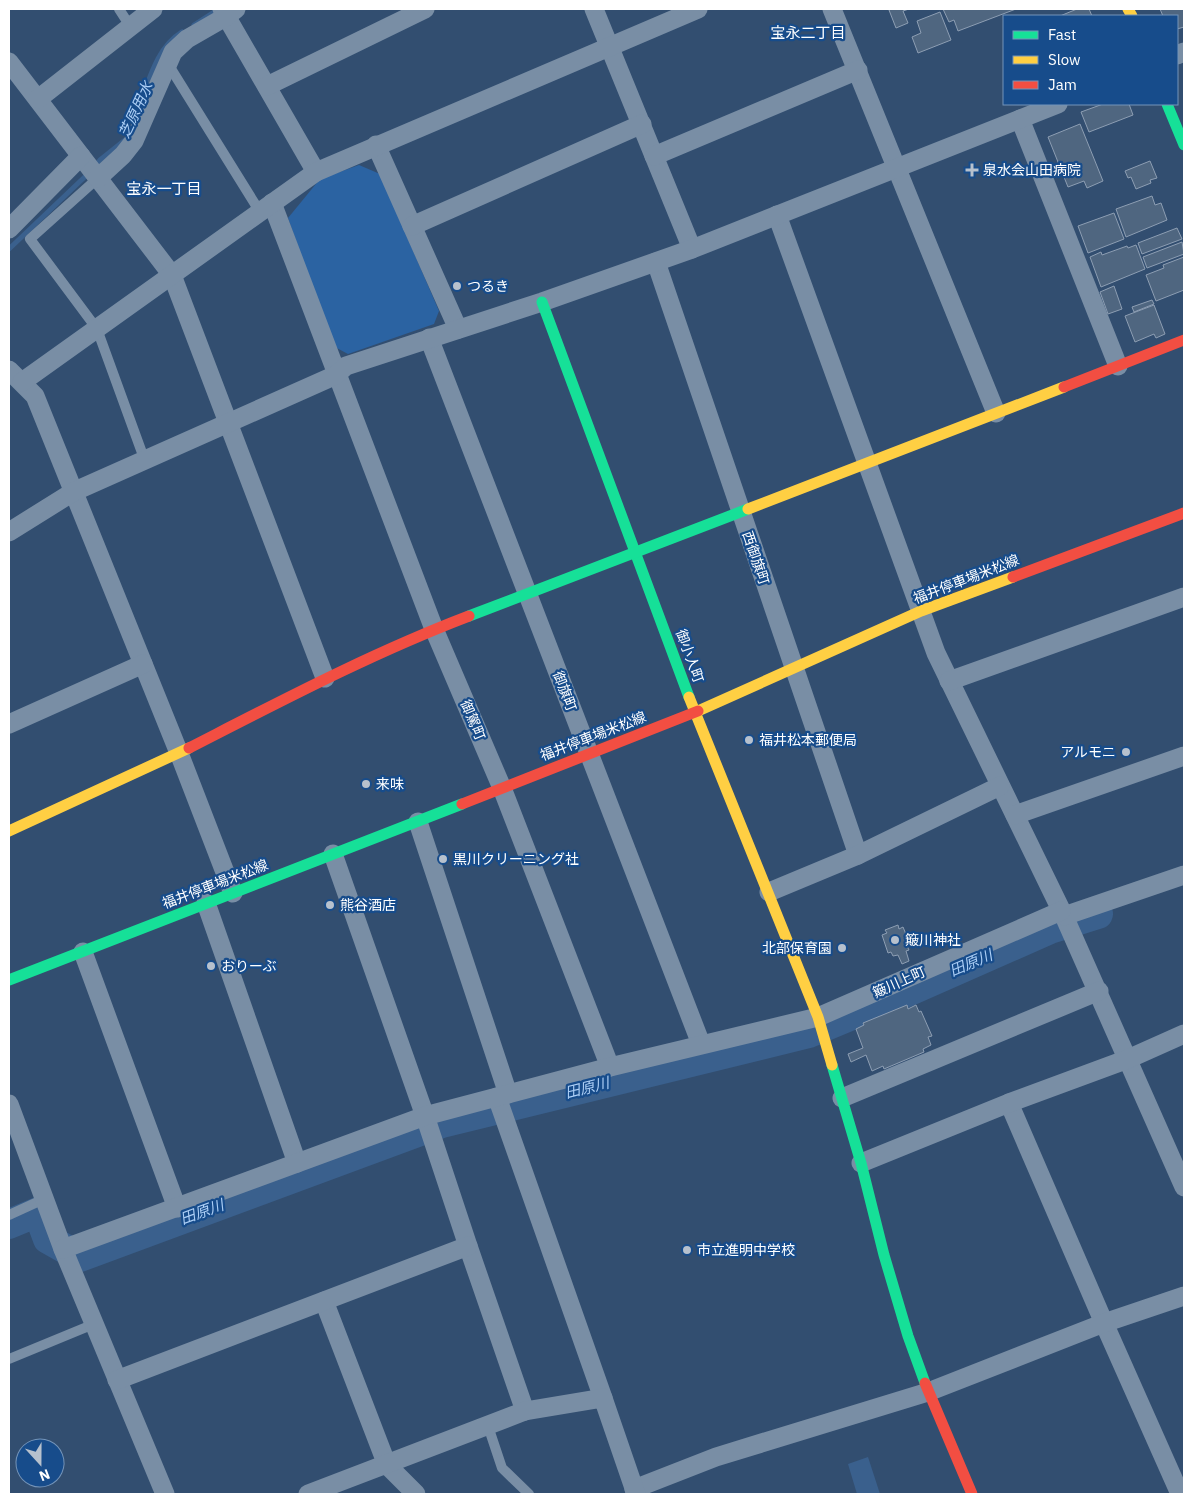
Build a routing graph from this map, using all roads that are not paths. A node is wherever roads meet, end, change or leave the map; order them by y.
1 (119, 9) edge
2 (153, 9) edge
3 (425, 9) edge
4 (594, 9) edge
5 (698, 9) edge
6 (832, 9) edge
7 (228, 11) edge
8 (130, 26) junction
9 (610, 46) junction
10 (9, 62) edge
11 (168, 64) junction
12 (858, 70) junction
13 (267, 86) junction
14 (38, 100) junction
15 (1055, 105) edge
16 (1168, 105) edge
17 (1020, 119) junction
18 (642, 124) junction
19 (376, 145) junction
20 (1184, 145) edge
21 (81, 156) junction
22 (654, 156) junction
23 (898, 167) junction
24 (316, 172) junction
25 (98, 178) junction
26 (266, 207) junction
27 (777, 215) junction
28 (412, 226) junction
29 (9, 229) edge
30 (692, 249) junction
31 (656, 262) junction
32 (172, 275) junction
33 (542, 302) junction
34 (97, 329) junction
35 (458, 329) junction
36 (429, 338) junction
37 (1184, 340) edge
38 (1118, 366) junction
39 (336, 375) junction
40 (16, 376) edge
41 (996, 413) junction
42 (228, 424) junction
43 (145, 460) junction
44 (867, 464) junction
45 (73, 492) junction
46 (740, 511) junction
47 (1184, 513) edge
48 (9, 532) edge
49 (635, 551) junction
50 (527, 593) junction
51 (1184, 597) edge
52 (921, 611) junction
53 (434, 629) junction
54 (143, 664) junction
55 (794, 669) junction
56 (325, 678) junction
57 (949, 681) junction
58 (696, 713) junction
59 (9, 724) edge
60 (179, 753) junction
61 (590, 754) junction
62 (1184, 756) edge
63 (1000, 786) junction
64 (502, 788) junction
65 (1014, 816) junction
66 (418, 822) junction
67 (9, 831) edge
68 (333, 854) junction
69 (858, 855) junction
70 (1183, 878) edge
71 (769, 892) junction
72 (233, 893) junction
73 (206, 903) junction
74 (1063, 913) junction
75 (83, 952) junction
76 (9, 980) edge
77 (1099, 991) junction
78 (818, 1017) junction
79 (1184, 1034) edge
80 (702, 1044) junction
81 (1128, 1060) junction
82 (610, 1067) junction
83 (502, 1095) junction
84 (842, 1098) junction
85 (1009, 1103) junction
86 (9, 1104) edge
87 (425, 1116) junction
88 (298, 1163) junction
89 (861, 1163) junction
90 (1184, 1187) edge
91 (44, 1199) junction
92 (178, 1208) junction
93 (9, 1215) edge
94 (468, 1246) junction
95 (63, 1249) junction
96 (1184, 1296) edge
97 (324, 1301) junction
98 (1104, 1323) junction
99 (94, 1324) junction
100 (9, 1359) edge
101 (117, 1380) junction
102 (928, 1392) junction
103 (603, 1398) junction
104 (525, 1411) junction
105 (488, 1426) junction
106 (387, 1465) junction
107 (346, 1488) edge
108 (635, 1492) edge
109 (165, 1494) edge
110 (308, 1494) edge
111 (416, 1494) edge
112 (529, 1494) edge
113 (972, 1494) edge
114 (1180, 1494) edge

1 - 8 lane
2 - 8 street
3 - 13 street
4 - 9 street
5 - 9 street
6 - 12 street
7 - 11 street
7 - 13 street
8 - 14 street
9 - 18 street
9 - 19 street
10 - 14 street
11 - 25 street
11 - 26 lane
12 - 22 street
12 - 23 street
13 - 24 street
14 - 21 street
15 - 17 street
16 - 20 street
17 - 23 street
17 - 38 street
18 - 22 street
18 - 28 street
19 - 24 street
19 - 28 street
21 - 25 street
21 - 29 street
22 - 30 street
23 - 27 street
23 - 41 street
24 - 26 street
25 - 32 street
25 - 34 lane
26 - 32 street
26 - 39 street, 御駕町
27 - 30 street
27 - 44 street
28 - 35 street
30 - 31 street
31 - 33 street
31 - 46 street, 西御旗町
32 - 34 street
32 - 42 street
33 - 35 street
33 - 49 street, 御小人町
34 - 40 street
34 - 43 lane
35 - 36 street
36 - 39 street
36 - 50 street, 御旗町
37 - 38 street
38 - 41 street
39 - 42 street
39 - 53 street, 御駕町
40 - 45 street
41 - 44 street
42 - 43 street
42 - 56 street
43 - 45 street
44 - 46 street
44 - 52 street
45 - 48 street
45 - 54 street
46 - 49 street
46 - 55 street, 西御旗町
47 - 52 street, 福井停車場米松線
49 - 50 street
49 - 58 street, 御小人町
50 - 53 street
50 - 61 street, 御旗町
51 - 57 street
52 - 55 street, 福井停車場米松線
52 - 57 street
53 - 56 street
53 - 64 street, 御駕町
54 - 59 street
54 - 60 street
55 - 58 street, 福井停車場米松線
55 - 69 street, 西御旗町
56 - 60 street
57 - 63 street
58 - 61 street, 福井停車場米松線
58 - 71 street, 御小人町
60 - 67 street
60 - 72 street
61 - 64 street, 福井停車場米松線
61 - 80 street, 御旗町
62 - 65 street
63 - 65 street
63 - 69 street
64 - 66 street, 福井停車場米松線
64 - 82 street, 御駕町
65 - 74 street
66 - 68 street, 福井停車場米松線
66 - 83 street
68 - 72 street, 福井停車場米松線
68 - 87 street
69 - 71 street
70 - 74 street, 簸川上町
71 - 78 street, 御小人町
72 - 73 street, 福井停車場米松線
73 - 75 street, 福井停車場米松線
73 - 88 street
74 - 77 street
74 - 78 street, 簸川上町
75 - 76 street, 福井停車場米松線
75 - 92 street
77 - 81 street
77 - 84 street
78 - 80 street, 簸川上町
78 - 84 street, 御小人町
79 - 81 street
80 - 82 street, 簸川上町
81 - 85 street
81 - 90 street
82 - 83 street, 簸川上町
83 - 87 street, 簸川上町
83 - 103 street
84 - 89 street, 御小人町
85 - 89 street
85 - 98 street
86 - 91 street
87 - 88 street, 簸川上町
87 - 94 street
88 - 92 street, 簸川上町
89 - 102 street, 御小人町
91 - 93 lane
91 - 95 street
92 - 95 street, 簸川上町
94 - 97 street
94 - 104 street
95 - 99 street
96 - 98 street
97 - 101 street
97 - 106 street
98 - 102 street
98 - 114 street
99 - 100 lane
99 - 101 street
101 - 109 street
102 - 108 street
102 - 113 street, 御小人町
103 - 104 street
103 - 108 street
104 - 105 street
105 - 106 street
105 - 112 lane
106 - 107 street
106 - 111 street
107 - 110 street

